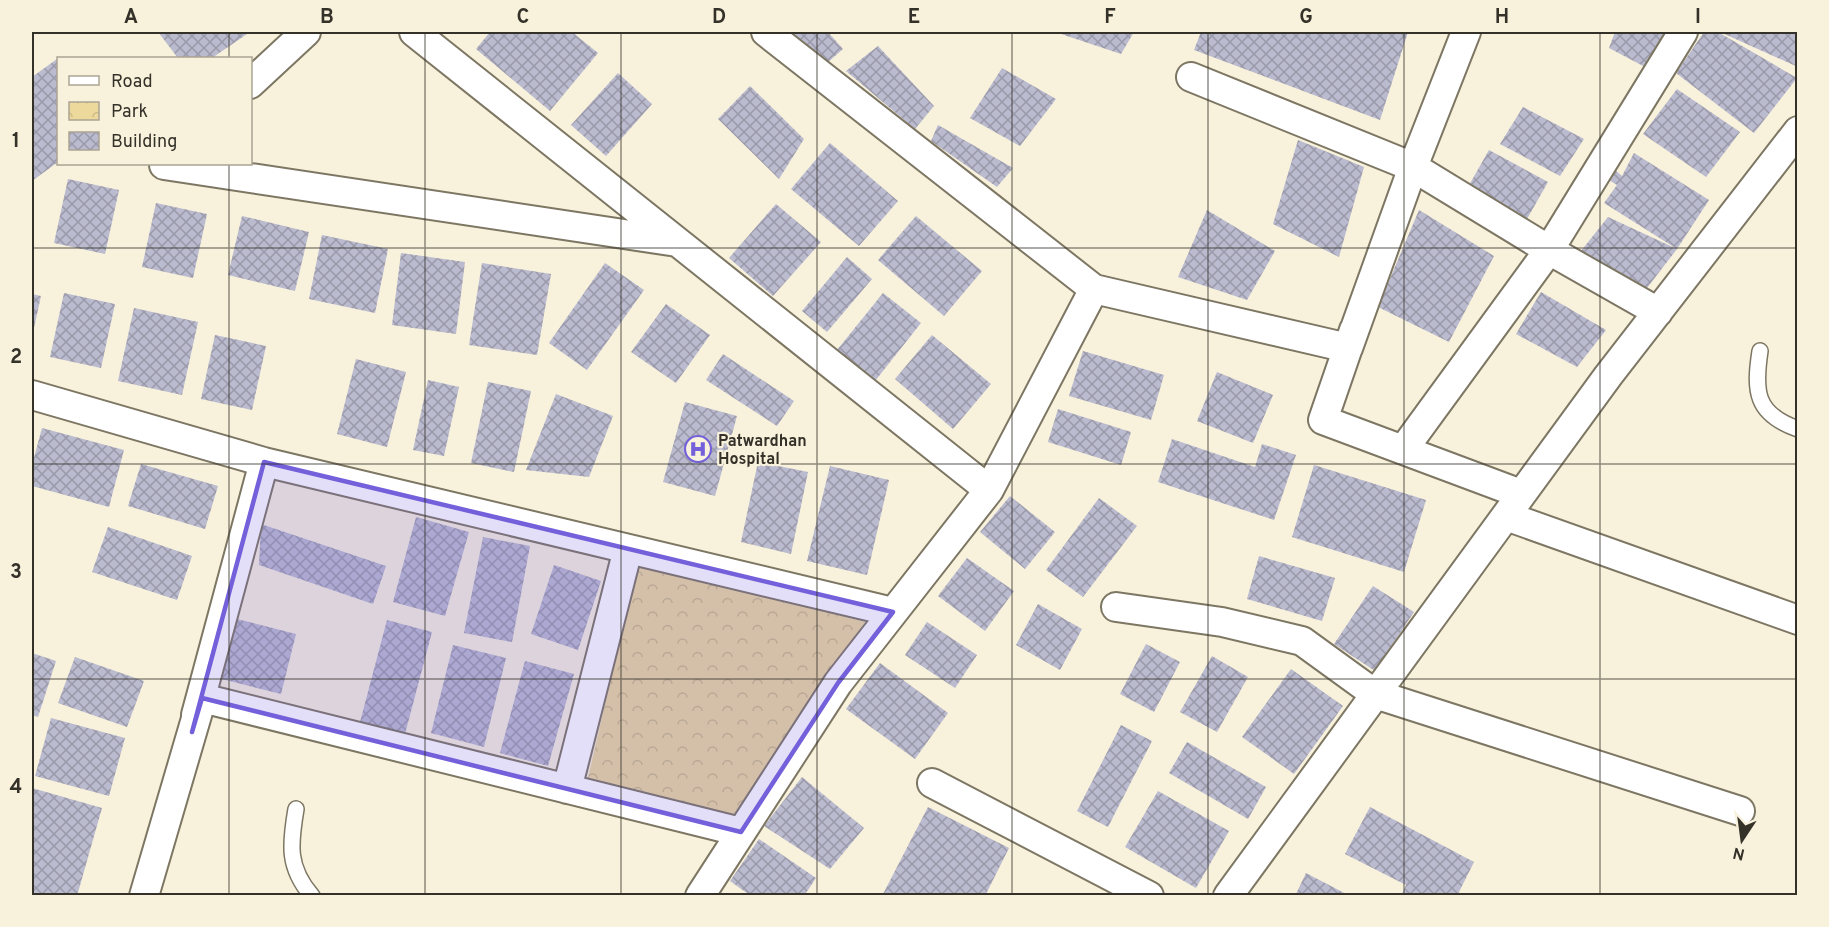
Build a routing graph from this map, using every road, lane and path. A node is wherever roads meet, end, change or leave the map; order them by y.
1 (306, 32) edge
2 (414, 32) edge
3 (766, 32) edge
4 (1466, 32) edge
5 (1683, 32) edge
6 (1191, 76) dead end
7 (252, 82) edge
8 (1797, 131) edge
9 (164, 165) edge
10 (1413, 167) junction
11 (679, 243) junction
12 (1549, 250) junction
13 (1094, 288) junction
14 (1658, 312) junction
15 (1355, 327) junction
16 (1760, 351) dead end
17 (32, 394) edge
18 (1797, 429) edge
19 (1403, 450) junction
20 (264, 462) junction
21 (989, 490) junction
22 (1514, 505) junction
23 (628, 549) junction
24 (1116, 607) dead end
25 (893, 612) junction
26 (1797, 620) edge
27 (1376, 694) junction
28 (192, 732) junction
29 (932, 783) dead end
30 (567, 789) junction
31 (296, 808) dead end
32 (1740, 811) dead end
33 (741, 832) junction
34 (144, 896) edge
35 (312, 896) edge
36 (700, 896) edge
37 (1149, 896) edge
38 (1228, 896) edge

1 - 7 street
2 - 11 street
3 - 13 street
4 - 10 street
5 - 12 street
6 - 10 street
8 - 14 street
9 - 11 street
10 - 12 street
10 - 15 street
11 - 21 street
12 - 14 street
12 - 19 street
13 - 15 street
13 - 21 street
14 - 22 street
15 - 19 street
16 - 18 lane
17 - 20 street
19 - 22 street
20 - 23 street
20 - 28 street
21 - 25 street
22 - 26 street
22 - 27 street
23 - 25 street
23 - 30 street
24 - 27 street
25 - 33 street
27 - 32 street
27 - 38 street
28 - 30 street
28 - 34 street
29 - 37 street
30 - 33 street
31 - 35 lane
33 - 36 street

